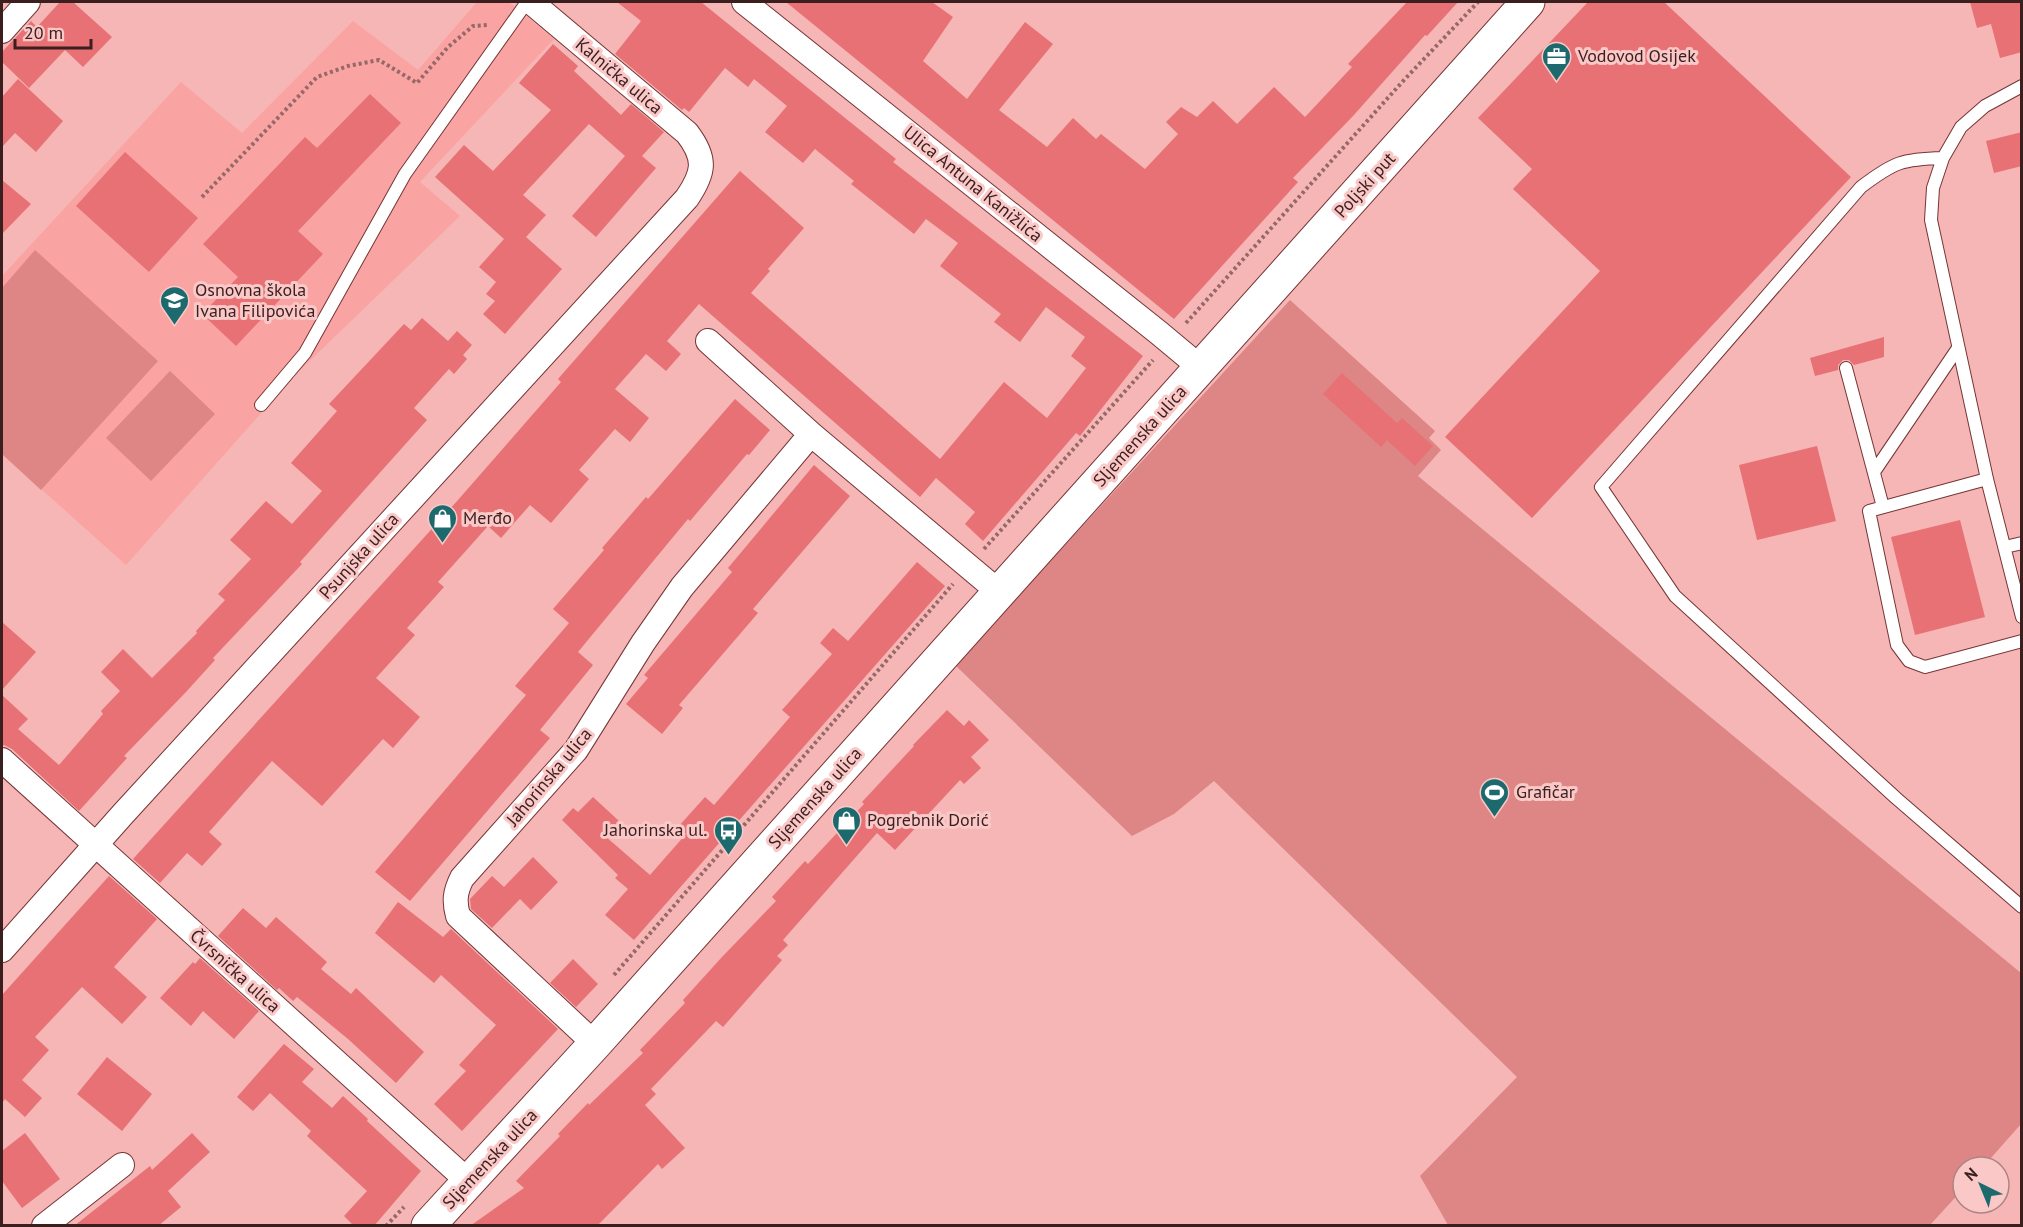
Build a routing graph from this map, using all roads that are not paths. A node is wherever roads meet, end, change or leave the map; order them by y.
1 (28, 2) edge
2 (529, 2) edge
3 (744, 2) edge
4 (1528, 2) edge
5 (2, 31) edge
6 (2022, 86) edge
7 (700, 156) joint
8 (1943, 158) junction
9 (708, 341) dead end
10 (1958, 348) junction
11 (1201, 368) junction
12 (1846, 368) dead end
13 (261, 405) dead end
14 (812, 434) junction
15 (1874, 472) junction
16 (1987, 479) junction
17 (1883, 507) junction
18 (2022, 543) edge
19 (2005, 547) junction
20 (999, 592) junction
21 (2022, 617) edge
22 (2022, 641) edge
23 (2, 760) edge
24 (96, 844) junction
25 (2022, 908) edge
26 (2, 950) edge
27 (594, 1044) junction
28 (122, 1165) dead end
29 (469, 1182) junction
30 (418, 1214) edge
31 (44, 1226) edge

1 - 5 street
2 - 7 street, Kalnička ulica
2 - 13 lane
3 - 11 street, Ulica Antuna Kanižlića
4 - 11 street, Poljski put
6 - 8 lane
7 - 24 street, Psunjska ulica
8 - 10 lane
8 - 25 lane
9 - 14 street
10 - 15 lane
10 - 16 lane
11 - 20 street, Sljemenska ulica
12 - 15 lane
14 - 20 street
14 - 27 street, Jahorinska ulica
15 - 17 lane
16 - 17 lane
16 - 19 lane
17 - 22 lane
18 - 19 lane
19 - 21 lane
20 - 27 street, Sljemenska ulica
23 - 24 street, Čvrsnička ulica
24 - 26 street, Psunjska ulica
24 - 29 street, Čvrsnička ulica
27 - 29 street, Sljemenska ulica
28 - 31 street
29 - 30 street, Sljemenska ulica

